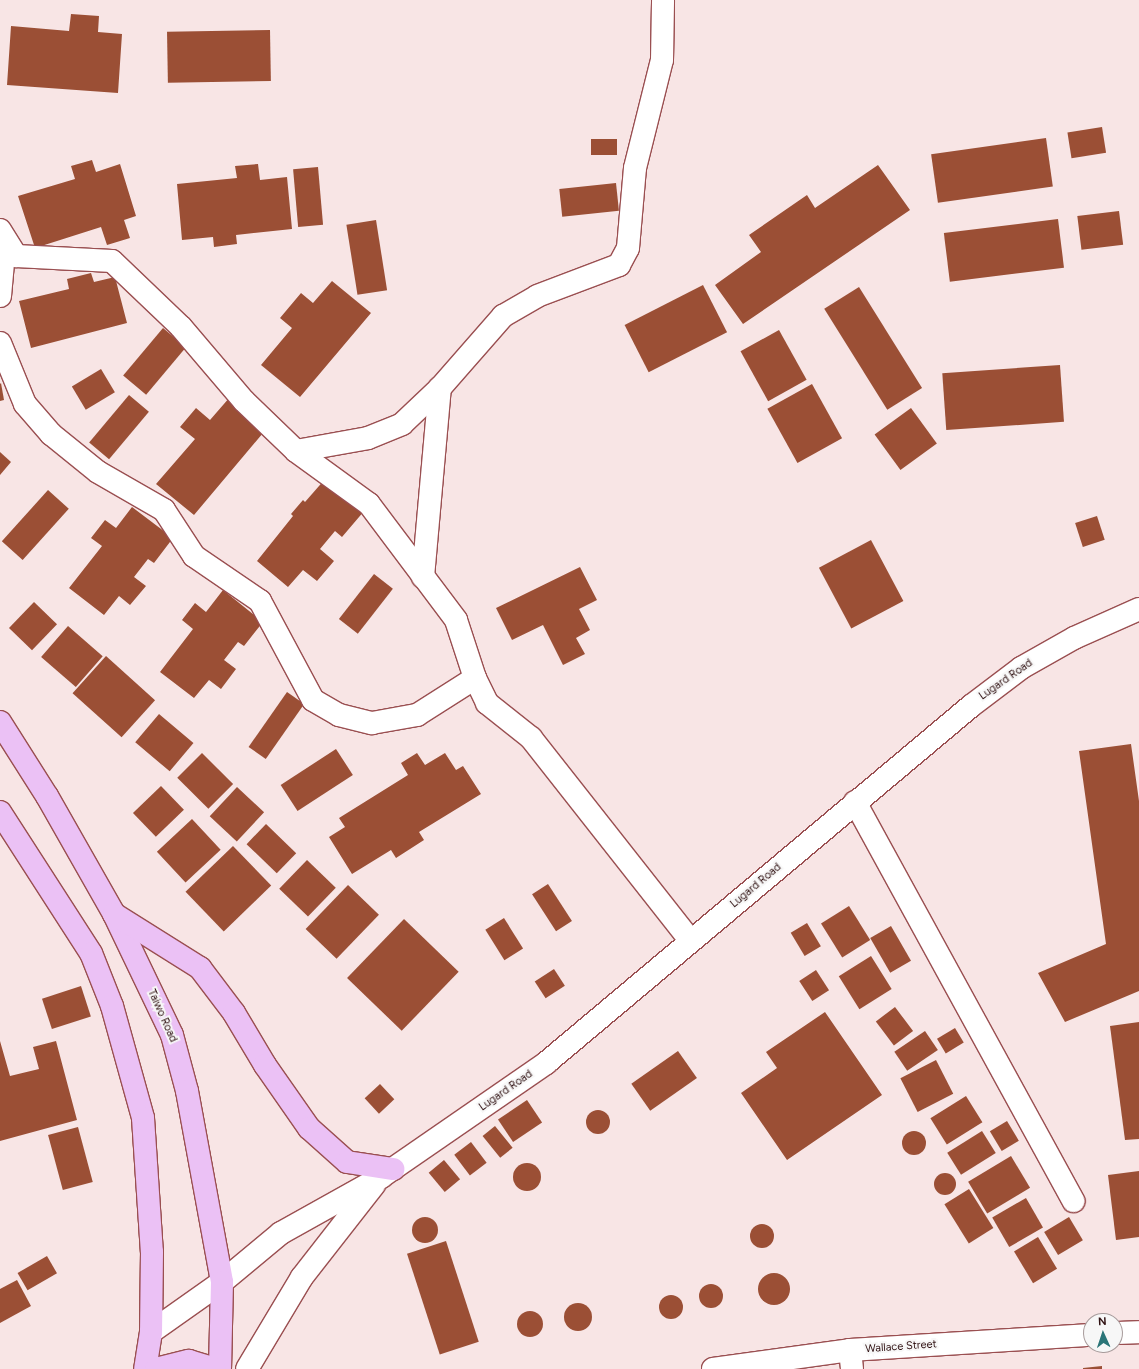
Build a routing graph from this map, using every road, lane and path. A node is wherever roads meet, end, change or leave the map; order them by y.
1 (663, 0) edge
2 (3, 235) edge
3 (0, 296) edge
4 (0, 343) edge
5 (440, 388) junction
6 (296, 451) junction
7 (423, 576) junction
8 (1139, 609) edge
9 (475, 678) junction
10 (0, 722) edge
11 (856, 802) junction
12 (0, 812) edge
13 (114, 914) junction
14 (691, 941) junction
15 (387, 1173) junction
16 (1073, 1201) dead end
17 (222, 1282) junction
18 (151, 1332) junction
19 (1139, 1332) edge
20 (1123, 1333) edge
21 (1083, 1336) edge
22 (851, 1360) edge
23 (145, 1369) edge
24 (156, 1369) edge
25 (215, 1369) edge
26 (220, 1369) edge
27 (247, 1369) edge
28 (713, 1369) edge

1 - 5 street
2 - 3 street
2 - 6 street
4 - 9 street
5 - 6 street
5 - 7 street
6 - 7 street
7 - 9 street
8 - 11 street, Lugard Road
9 - 14 street
10 - 13 main road, Taiwo Road
11 - 14 street, Lugard Road
11 - 16 street
12 - 18 main road
13 - 15 main road
13 - 17 main road, Taiwo Road
14 - 15 street, Lugard Road
15 - 17 street
15 - 27 street
17 - 18 street
17 - 26 main road, Taiwo Road
18 - 23 main road
19 - 20 street
21 - 22 street, Wallace Street
22 - 28 street, Wallace Street
24 - 25 main road

